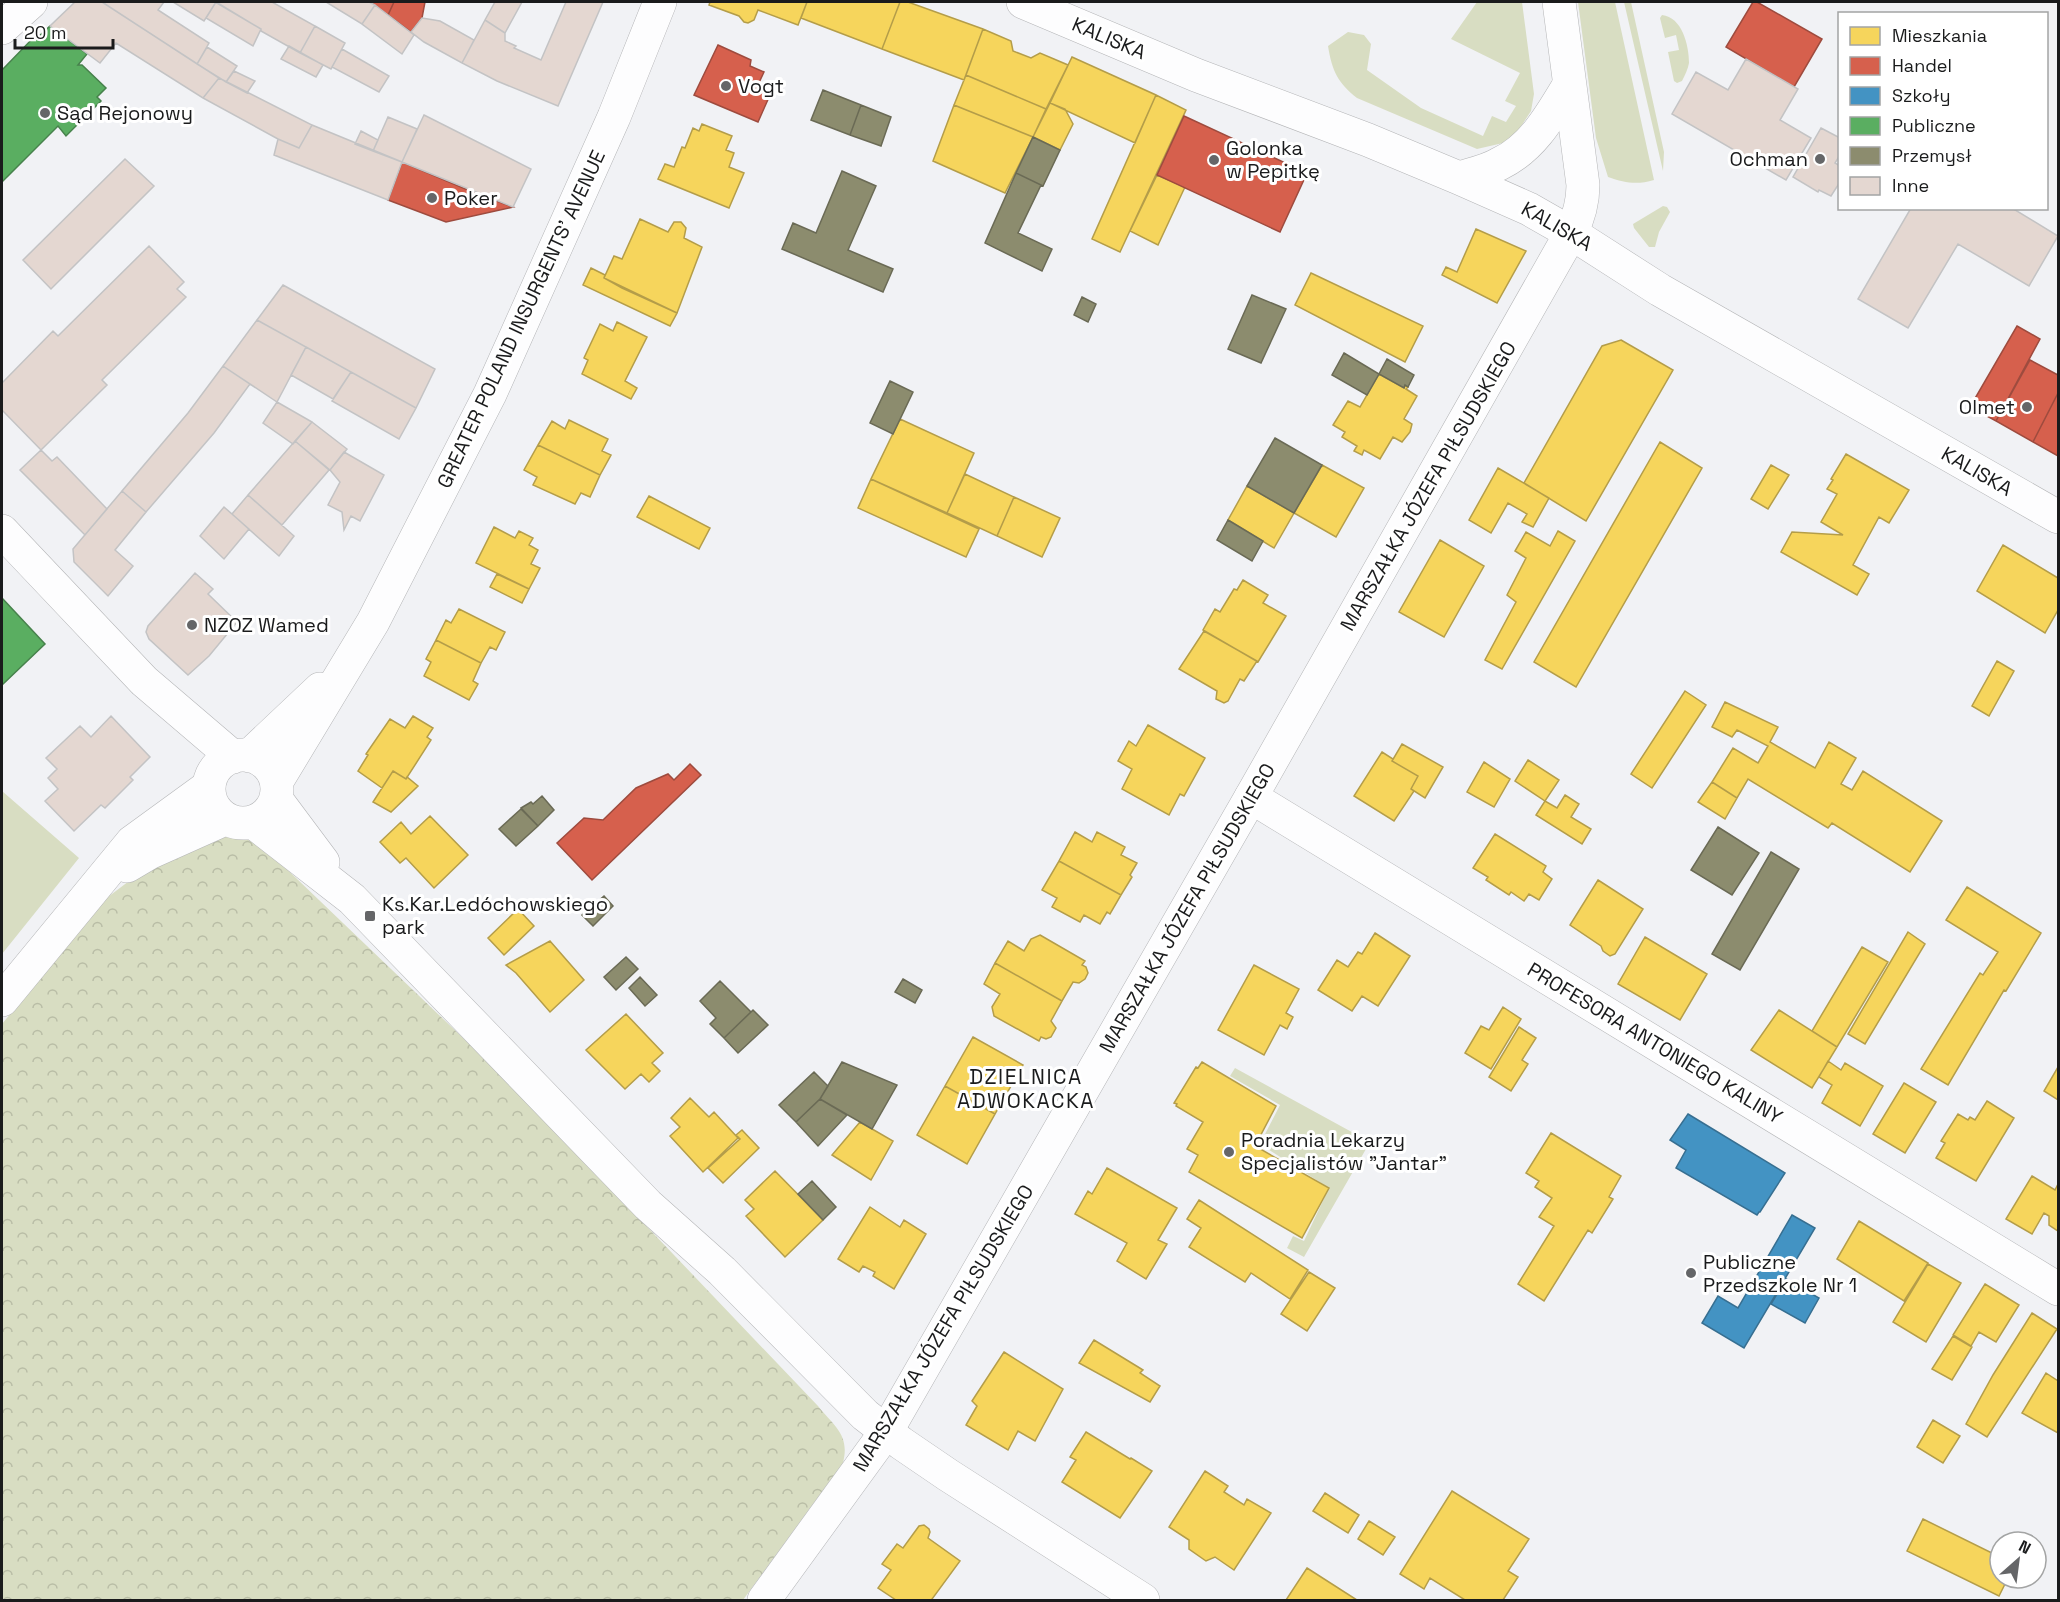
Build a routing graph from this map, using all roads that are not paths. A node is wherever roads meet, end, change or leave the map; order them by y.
1 (31, 2) edge
2 (660, 2) edge
3 (1023, 2) edge
4 (1559, 2) edge
5 (2, 28) edge
6 (1569, 85) junction
7 (1459, 178) junction
8 (1571, 233) junction
9 (2058, 517) edge
10 (2, 531) edge
11 (350, 661) junction
12 (226, 769) junction
13 (276, 790) junction
14 (1251, 796) junction
15 (239, 820) junction
16 (101, 881) junction
17 (352, 899) junction
18 (2, 1000) edge
19 (2058, 1289) edge
20 (886, 1432) junction
21 (764, 1600) edge
22 (1143, 1600) edge

1 - 5 street
2 - 11 street, GREATER POLAND INSURGENTS' AVENUE
3 - 7 street, KALISKA
4 - 6 street, MARSZAŁKA JÓZEFA PIŁSUDSKIEGO
6 - 7 street
6 - 8 street, MARSZAŁKA JÓZEFA PIŁSUDSKIEGO
7 - 8 street, KALISKA
8 - 9 street, KALISKA
8 - 14 street, MARSZAŁKA JÓZEFA PIŁSUDSKIEGO
10 - 12 street
11 - 12 street, GREATER POLAND INSURGENTS' AVENUE
11 - 13 street, GREATER POLAND INSURGENTS' AVENUE
12 - 13 street
12 - 15 street
12 - 16 street, GREATER POLAND INSURGENTS' AVENUE
13 - 15 street
13 - 17 street
14 - 19 street, PROFESORA ANTONIEGO KALINY
14 - 20 street, MARSZAŁKA JÓZEFA PIŁSUDSKIEGO
15 - 16 street, GREATER POLAND INSURGENTS' AVENUE
15 - 17 street
16 - 18 street, GREATER POLAND INSURGENTS' AVENUE
17 - 20 street
20 - 21 street, MARSZAŁKA JÓZEFA PIŁSUDSKIEGO
20 - 22 street

